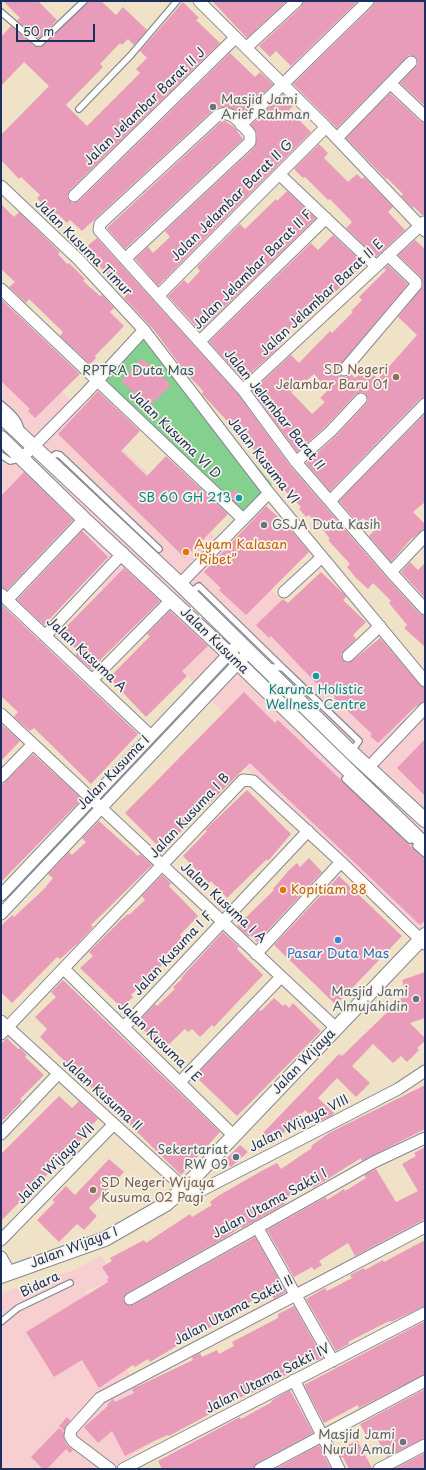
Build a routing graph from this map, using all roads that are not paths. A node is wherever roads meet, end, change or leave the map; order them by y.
1 (84, 1) edge
2 (176, 1) edge
3 (296, 1) edge
4 (368, 1) edge
5 (202, 2) edge
6 (1, 12) edge
7 (235, 38) junction
8 (247, 47) junction
9 (411, 62) dead end
10 (283, 84) junction
11 (391, 84) junction
12 (79, 109) dead end
13 (425, 116) edge
14 (241, 125) junction
15 (326, 126) junction
16 (337, 138) junction
17 (279, 174) junction
18 (1, 186) edge
19 (74, 196) dead end
20 (326, 218) junction
21 (423, 226) edge
22 (388, 255) junction
23 (125, 259) junction
24 (376, 266) junction
25 (1, 289) edge
26 (159, 295) junction
27 (144, 330) junction
28 (200, 341) junction
29 (344, 370) dead end
30 (98, 380) junction
31 (243, 390) junction
32 (361, 399) dead end
33 (1, 404) edge
34 (425, 404) edge
35 (1, 416) edge
36 (22, 435) junction
37 (1, 438) edge
38 (34, 446) junction
39 (1, 455) edge
40 (22, 458) junction
41 (48, 460) junction
42 (296, 462) junction
43 (269, 493) junction
44 (330, 501) junction
45 (84, 519) junction
46 (243, 519) junction
47 (425, 536) edge
48 (159, 549) dead end
49 (123, 553) junction
50 (322, 557) junction
51 (391, 572) junction
52 (185, 588) junction
53 (284, 592) dead end
54 (4, 597) edge
55 (171, 600) junction
56 (425, 609) edge
57 (380, 626) junction
58 (45, 636) junction
59 (244, 648) junction
60 (348, 656) dead end
61 (234, 659) junction
62 (283, 668) junction
63 (267, 670) junction
64 (92, 680) junction
65 (425, 681) edge
66 (425, 708) edge
67 (1, 714) edge
68 (151, 736) junction
69 (32, 744) junction
70 (351, 752) junction
71 (368, 768) junction
72 (351, 774) junction
73 (1, 777) edge
74 (91, 799) junction
75 (100, 808) junction
76 (425, 820) edge
77 (308, 831) junction
78 (425, 845) edge
79 (425, 854) edge
80 (341, 862) junction
81 (162, 866) junction
82 (1, 895) edge
83 (1, 914) edge
84 (222, 922) junction
85 (424, 939) edge
86 (256, 954) junction
87 (64, 969) junction
88 (281, 977) junction
89 (124, 1027) junction
90 (3, 1028) edge
91 (336, 1028) junction
92 (425, 1071) edge
93 (58, 1074) junction
94 (180, 1082) junction
95 (113, 1125) junction
96 (1, 1134) edge
97 (234, 1136) junction
98 (425, 1138) edge
99 (184, 1188) junction
100 (257, 1227) junction
101 (425, 1227) edge
102 (1, 1240) edge
103 (1, 1257) edge
104 (5, 1274) edge
105 (70, 1282) dead end
106 (296, 1294) junction
107 (130, 1299) dead end
108 (425, 1313) edge
109 (1, 1322) edge
110 (333, 1361) junction
111 (294, 1380) junction
112 (425, 1381) edge
113 (322, 1436) junction
114 (425, 1446) edge
115 (110, 1469) edge
116 (123, 1469) edge
117 (260, 1469) edge
118 (340, 1469) edge
119 (379, 1469) edge

1 - 6 lane
2 - 12 lane
3 - 8 street
4 - 10 street
5 - 7 street
7 - 8 street
7 - 19 street, Jalan Jelambar Barat II J
8 - 10 street
9 - 11 street
10 - 14 street
10 - 15 street
11 - 13 street
11 - 16 street
14 - 23 street
14 - 23 street, Jalan Jelambar Barat II
15 - 16 street
15 - 17 street, Jalan Jelambar Barat II G
16 - 21 street
17 - 20 street
17 - 26 street, Jalan Jelambar Barat II G
18 - 27 street, Jalan Kusuma Timur
20 - 24 street
20 - 28 street, Jalan Jelambar Barat II F
21 - 22 street, Jalan Jelambar Barat II E
22 - 24 street, Jalan Jelambar Barat II E
22 - 29 street
23 - 26 street, Jalan Jelambar Barat II
24 - 31 street, Jalan Jelambar Barat II E
25 - 30 street, Jalan Kusuma VI D
26 - 28 street, Jalan Jelambar Barat II
27 - 30 street
27 - 43 street, Jalan Kusuma VI
28 - 31 street, Jalan Jelambar Barat II
30 - 38 street
30 - 46 street, Jalan Kusuma VI D
31 - 42 street, Jalan Jelambar Barat II
32 - 42 street
33 - 36 lane
34 - 44 street
35 - 36 street, Jalan Kusuma
36 - 38 street, Jalan Kusuma
37 - 40 street, Jalan Kusuma
38 - 40 street
38 - 41 street, Jalan Kusuma
39 - 40 lane
40 - 45 street, Jalan Kusuma
41 - 48 lane
41 - 52 street, Jalan Kusuma
42 - 44 street, Jalan Jelambar Barat II
43 - 46 street
43 - 50 street, Jalan Kusuma VI
44 - 51 street, Jalan Jelambar Barat II
45 - 49 street, Jalan Kusuma
45 - 54 street
46 - 52 street
47 - 51 street
49 - 55 street, Jalan Kusuma
49 - 58 street
50 - 53 street
50 - 57 street, Jalan Kusuma VI
51 - 56 street, Jalan Jelambar Barat II
52 - 59 street, Jalan Kusuma
52 - 62 lane
54 - 58 street, Jalan Kusuma A
55 - 61 street, Jalan Kusuma
55 - 64 street
57 - 60 street
57 - 65 street, Jalan Kusuma VI
58 - 64 street, Jalan Kusuma A
59 - 61 street, Jalan Kusuma I
59 - 63 street, Jalan Kusuma
61 - 68 street, Jalan Kusuma I
61 - 72 street, Jalan Kusuma
61 - 75 street, Jalan Kusuma I
62 - 63 lane
62 - 70 lane
63 - 70 street, Jalan Kusuma
64 - 68 street, Jalan Kusuma A
66 - 71 street
67 - 69 street, Jalan Kusuma I A
68 - 74 street, Jalan Kusuma I
69 - 73 street
69 - 74 street, Jalan Kusuma I A
70 - 71 street, Jalan Kusuma
71 - 76 street, Jalan Kusuma
72 - 78 street, Jalan Kusuma
72 - 79 lane
74 - 75 street, Jalan Kusuma I A
74 - 82 street, Jalan Kusuma I
75 - 81 street, Jalan Kusuma I A
75 - 83 street, Jalan Kusuma I
77 - 80 street, Jalan Kusuma I B
77 - 81 street, Jalan Kusuma I B
77 - 84 street, Jalan Kusuma I F
80 - 85 street, Jalan Kusuma I B
80 - 86 street
81 - 84 street, Jalan Kusuma I A
81 - 87 street, Jalan Kusuma I B
84 - 86 street, Jalan Kusuma I A
84 - 89 street, Jalan Kusuma I F
85 - 91 street, Jalan Wijaya
86 - 88 street, Jalan Kusuma I A
87 - 89 street, Jalan Kusuma I E
87 - 90 street, Jalan Kusuma I B
88 - 91 street, Jalan Kusuma I A
88 - 94 street
89 - 94 street, Jalan Kusuma I E
90 - 93 street, Jalan Kusuma II
91 - 97 street, Jalan Wijaya
92 - 99 street, Jalan Wijaya VIII
93 - 95 street, Jalan Kusuma II
93 - 96 street
94 - 97 street, Jalan Kusuma I E
95 - 99 street, Jalan Kusuma II
95 - 102 street, Jalan Wijaya VII
97 - 99 street, Jalan Wijaya
98 - 100 street, Jalan Utama Sakti I
99 - 104 street, Jalan Wijaya I
100 - 106 street
100 - 107 street, Jalan Utama Sakti I
101 - 106 street, Jalan Utama Sakti II
103 - 104 street
105 - 109 lane, Bidara
106 - 110 street
106 - 115 street, Jalan Utama Sakti II
108 - 110 street, Jalan Utama Sakti IV
110 - 111 street, Jalan Utama Sakti IV
111 - 113 street
111 - 116 street, Jalan Utama Sakti IV
112 - 113 street
113 - 117 street
113 - 118 street
114 - 119 street

